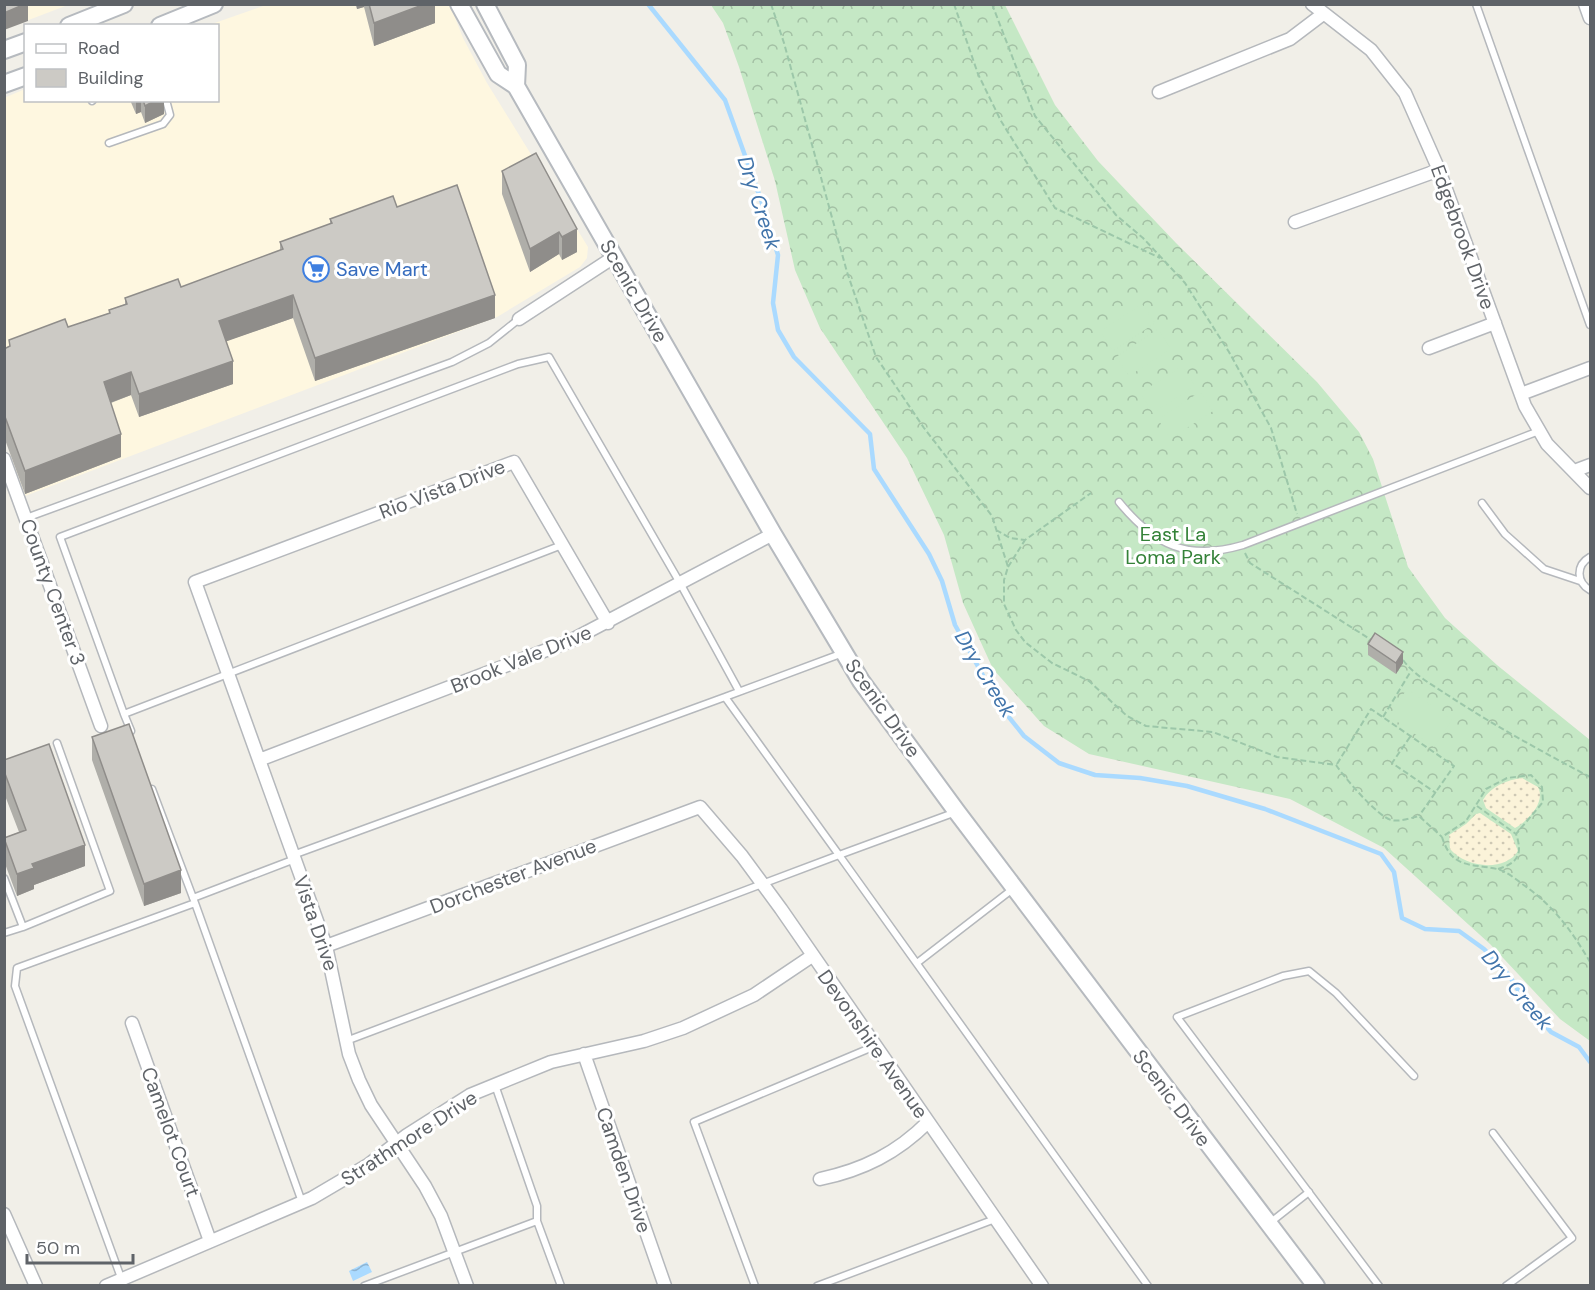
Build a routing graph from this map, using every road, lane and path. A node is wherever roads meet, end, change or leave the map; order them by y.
1 (124, 4) edge
2 (214, 4) edge
3 (459, 4) edge
4 (486, 4) edge
5 (771, 4) edge
6 (954, 4) edge
7 (992, 4) edge
8 (1312, 4) edge
9 (1476, 4) edge
10 (1585, 4) edge
11 (1323, 14) junction
12 (1590, 18) edge
13 (74, 24) edge
14 (165, 24) edge
15 (24, 43) edge
16 (4, 50) edge
17 (24, 77) edge
18 (4, 84) edge
19 (516, 86) junction
20 (1159, 92) dead end
21 (167, 102) edge
22 (109, 143) dead end
23 (1439, 170) junction
24 (1295, 222) dead end
25 (614, 257) junction
26 (1164, 260) junction
27 (519, 319) joint
28 (1495, 323) junction
29 (1590, 325) edge
30 (1429, 348) dead end
31 (1590, 368) edge
32 (1521, 394) junction
33 (1539, 431) junction
34 (4, 459) edge
35 (1590, 465) edge
36 (1574, 471) junction
37 (1590, 488) edge
38 (1091, 493) dead end
39 (1119, 502) dead end
40 (1482, 503) dead end
41 (1295, 508) dead end
42 (26, 518) junction
43 (996, 530) junction
44 (773, 534) junction
45 (1025, 540) junction
46 (563, 545) junction
47 (1244, 545) junction
48 (1590, 557) edge
49 (1008, 567) junction
50 (1580, 581) junction
51 (195, 582) joint
52 (680, 583) junction
53 (1590, 590) edge
54 (608, 623) junction
55 (1375, 642) edge
56 (844, 652) junction
57 (1394, 654) edge
58 (1411, 671) junction
59 (228, 675) junction
60 (739, 691) junction
61 (725, 697) junction
62 (124, 714) junction
63 (1383, 717) junction
64 (101, 726) dead end
65 (132, 735) edge
66 (1410, 736) junction
67 (57, 743) dead end
68 (259, 760) junction
69 (1336, 765) junction
70 (1590, 777) edge
71 (148, 779) edge
72 (1436, 793) junction
73 (1477, 806) junction
74 (700, 807) joint
75 (957, 812) junction
76 (1419, 816) junction
77 (1516, 834) junction
78 (1442, 837) junction
79 (839, 855) junction
80 (294, 857) junction
81 (1498, 869) junction
82 (4, 878) edge
83 (762, 883) junction
84 (1014, 888) junction
85 (194, 901) junction
86 (22, 927) junction
87 (4, 933) edge
88 (326, 946) junction
89 (812, 956) junction
90 (1590, 962) edge
91 (917, 963) junction
92 (132, 1023) dead end
93 (346, 1041) junction
94 (875, 1046) junction
95 (584, 1054) junction
96 (1414, 1076) dead end
97 (495, 1084) junction
98 (928, 1122) junction
99 (1493, 1133) dead end
100 (396, 1143) junction
101 (820, 1179) dead end
102 (1308, 1192) junction
103 (302, 1202) junction
104 (4, 1214) edge
105 (995, 1219) junction
106 (537, 1221) junction
107 (1268, 1224) junction
108 (210, 1241) junction
109 (456, 1252) junction
110 (123, 1281) edge
111 (36, 1286) edge
112 (106, 1286) edge
113 (364, 1286) edge
114 (467, 1286) edge
115 (561, 1286) edge
116 (665, 1286) edge
117 (755, 1286) edge
118 (817, 1286) edge
119 (1042, 1286) edge
120 (1148, 1286) edge
121 (1316, 1286) edge
122 (1378, 1286) edge
123 (1506, 1286) edge

1 - 13 main road
2 - 14 main road
3 - 19 main road, Scenic Drive
4 - 19 main road, Scenic Drive
5 - 43 path
6 - 26 path
7 - 26 path
8 - 11 street, Edgebrook Drive
9 - 29 lane
10 - 12 street
11 - 20 street
11 - 23 street, Edgebrook Drive
15 - 16 main road
17 - 18 main road
19 - 25 main road, Scenic Drive
21 - 22 lane
23 - 24 street
23 - 28 street, Edgebrook Drive
25 - 27 street
25 - 44 main road, Scenic Drive
26 - 41 path
27 - 42 lane
28 - 30 street
28 - 32 street, Edgebrook Drive
31 - 32 street
32 - 33 street, Edgebrook Drive
33 - 36 street, Edgebrook Drive
33 - 47 lane
34 - 42 street, County Center 3
35 - 36 street
36 - 37 street, Edgebrook Drive
38 - 45 path
39 - 47 lane
40 - 50 lane
42 - 64 street, County Center 3
43 - 45 path
43 - 49 path
44 - 52 street, Brook Vale Drive
44 - 56 main road, Scenic Drive
45 - 49 path
46 - 51 street, Rio Vista Drive
46 - 54 street, Rio Vista Drive
46 - 59 lane
47 - 55 path
48 - 50 lane
49 - 69 path
50 - 53 lane
51 - 59 street, Vista Drive
52 - 54 street, Brook Vale Drive
52 - 60 lane
52 - 62 lane
54 - 68 street, Brook Vale Drive
56 - 60 lane
56 - 75 main road, Scenic Drive
57 - 58 path
58 - 63 path
58 - 70 path
59 - 62 lane
59 - 68 street, Vista Drive
60 - 61 lane
61 - 79 lane
61 - 80 lane
62 - 65 lane
63 - 66 path
63 - 69 path
66 - 72 path
66 - 72 path
67 - 86 lane
68 - 80 street, Vista Drive
69 - 76 path
71 - 85 lane
72 - 76 path
73 - 77 path
73 - 77 path
73 - 78 path
74 - 83 street, Devonshire Avenue
74 - 88 street, Dorchester Avenue
75 - 79 lane
75 - 84 main road, Scenic Drive
76 - 78 path
77 - 81 path
78 - 81 path
79 - 83 lane
79 - 91 lane
80 - 85 lane
80 - 88 street, Vista Drive
81 - 90 path
82 - 86 lane
83 - 89 street, Devonshire Avenue
83 - 93 lane
84 - 91 lane
84 - 107 main road, Scenic Drive
85 - 103 lane
85 - 110 lane
86 - 87 lane
88 - 93 street, Vista Drive
89 - 94 street, Devonshire Avenue
89 - 95 street, Strathmore Drive
91 - 120 lane
92 - 108 street, Camelot Court
93 - 100 street, Vista Drive
94 - 98 street, Devonshire Avenue
94 - 117 lane
95 - 97 street, Strathmore Drive
95 - 116 street, Camden Drive
96 - 102 lane
97 - 100 street, Strathmore Drive
97 - 106 lane
98 - 101 street
98 - 105 street, Devonshire Avenue
99 - 123 lane
100 - 103 street, Strathmore Drive
100 - 109 street, Vista Drive
102 - 107 lane
102 - 122 lane
103 - 108 street, Strathmore Drive
104 - 111 street
105 - 118 lane
105 - 119 street, Devonshire Avenue
106 - 109 lane
106 - 115 lane
107 - 121 main road, Scenic Drive
108 - 110 street, Strathmore Drive
109 - 113 lane
109 - 114 street, Vista Drive
110 - 112 street, Strathmore Drive

